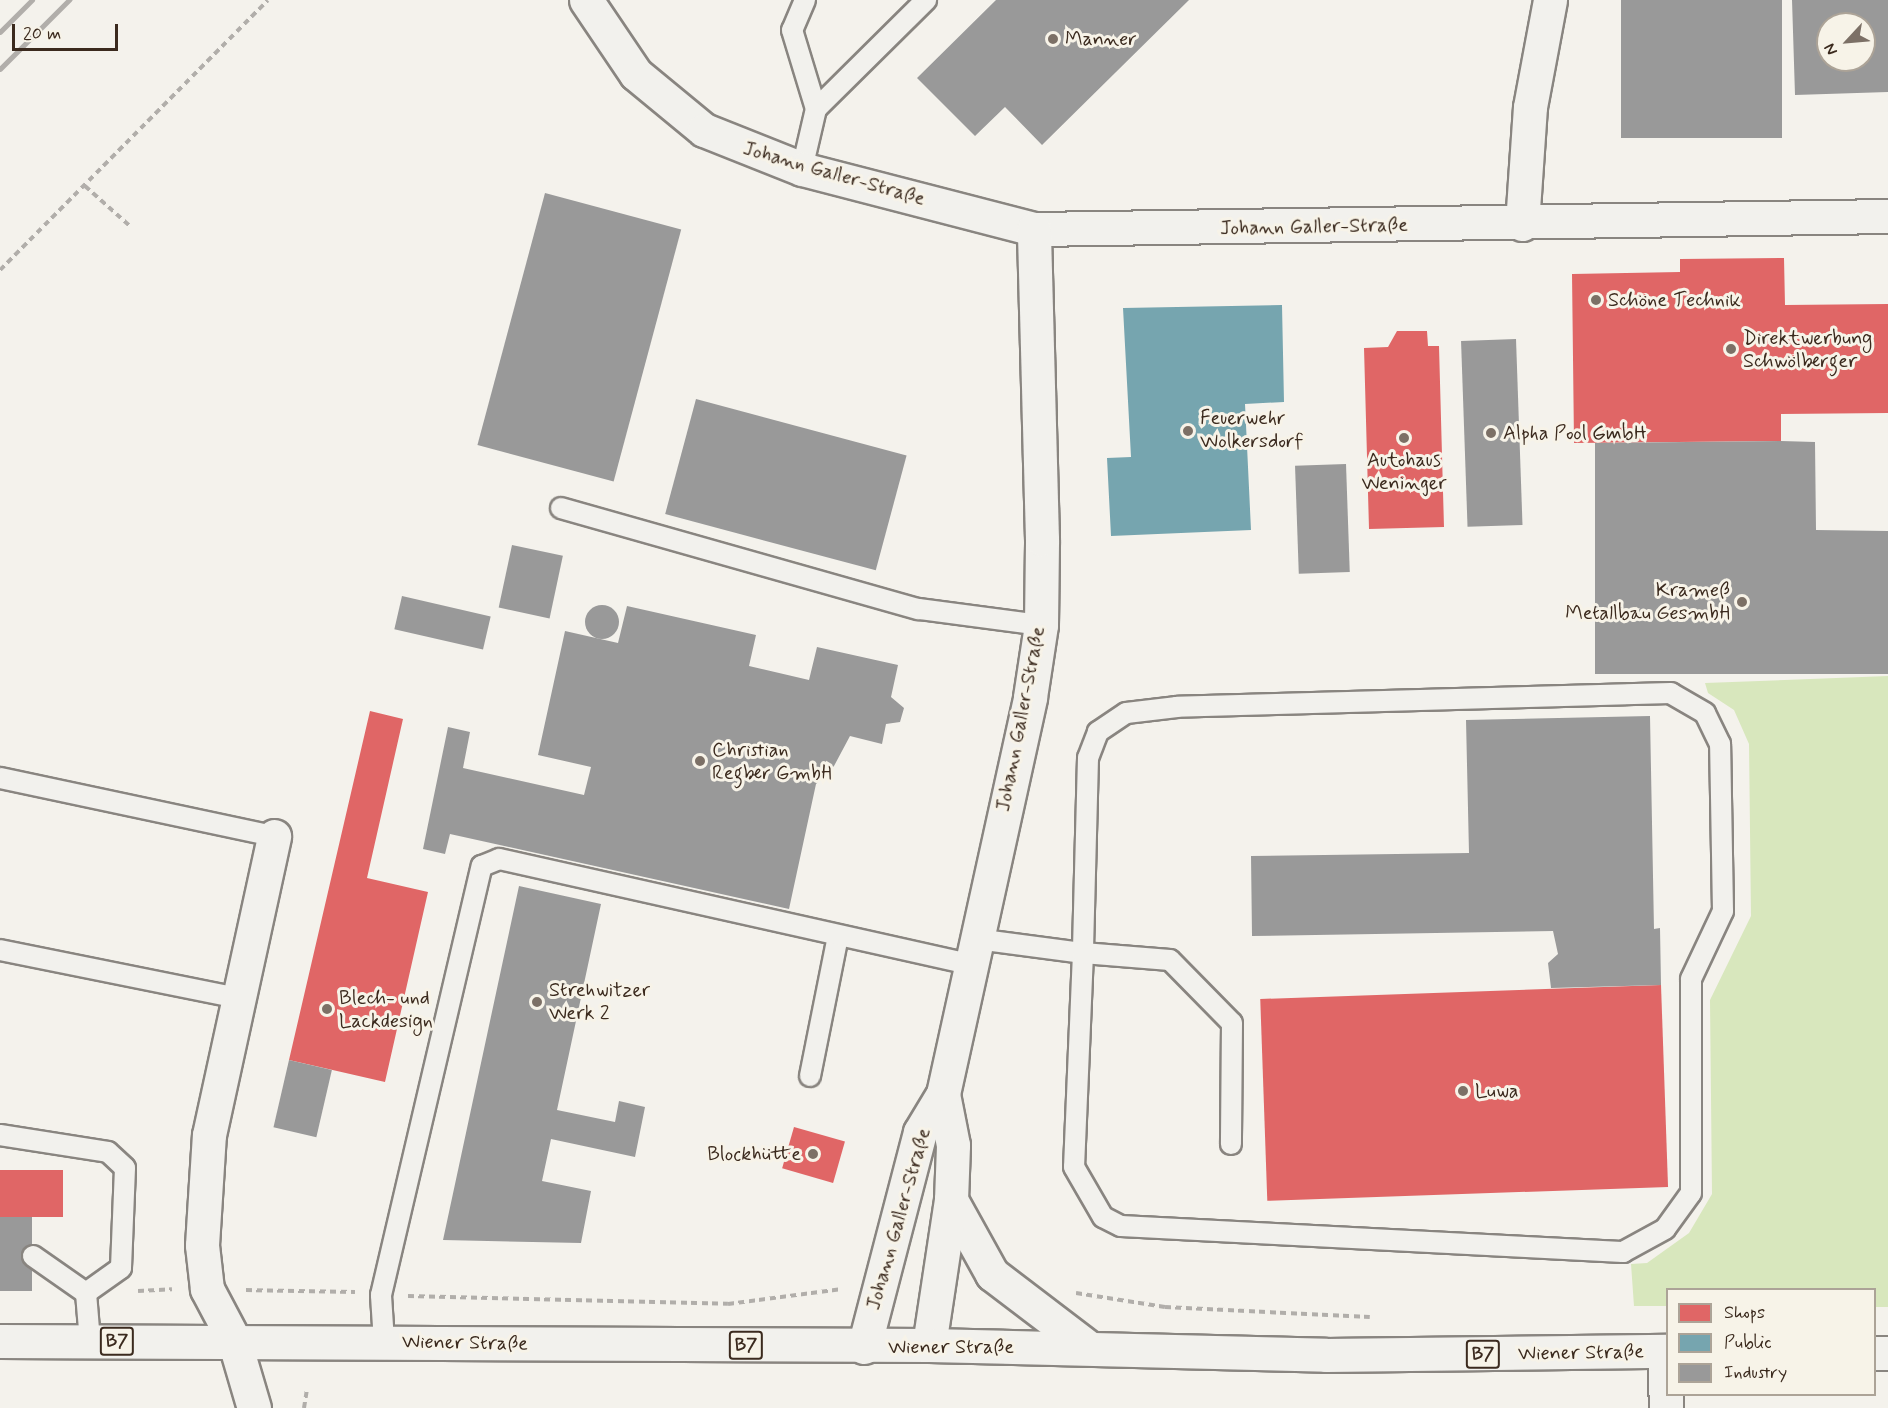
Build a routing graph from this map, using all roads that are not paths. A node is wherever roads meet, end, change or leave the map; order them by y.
1 (586, 0) edge
2 (805, 0) edge
3 (926, 0) edge
4 (1550, 0) edge
5 (816, 110) junction
6 (802, 169) junction
7 (1888, 216) edge
8 (1522, 224) junction
9 (1034, 230) junction
10 (561, 508) dead end
11 (1041, 625) junction
12 (0, 778) edge
13 (274, 836) joint
14 (838, 936) junction
15 (0, 950) edge
16 (973, 952) junction
17 (1083, 953) junction
18 (238, 998) junction
19 (810, 1076) dead end
20 (943, 1094) junction
21 (0, 1135) edge
22 (1231, 1144) dead end
23 (951, 1200) junction
24 (33, 1256) dead end
25 (86, 1293) junction
26 (0, 1341) edge
27 (234, 1341) junction
28 (90, 1342) junction
29 (384, 1342) junction
30 (928, 1346) junction
31 (864, 1347) junction
32 (1089, 1348) junction
33 (1666, 1351) edge
34 (254, 1408) edge
35 (1666, 1408) edge

1 - 6 street, Johann Galler-Straße
2 - 5 lane
3 - 5 lane
4 - 8 street
5 - 6 lane
6 - 9 street, Johann Galler-Straße
7 - 8 street, Johann Galler-Straße
8 - 9 street, Johann Galler-Straße
9 - 11 street, Johann Galler-Straße
10 - 11 lane
11 - 16 street, Johann Galler-Straße
12 - 13 lane
13 - 18 street
14 - 16 lane
14 - 19 lane
14 - 29 lane
15 - 18 lane
16 - 17 lane
16 - 20 street, Johann Galler-Straße
17 - 17 lane
17 - 22 lane
18 - 27 street
20 - 23 street, Johann Galler-Straße
20 - 31 street, Johann Galler-Straße
21 - 25 lane
23 - 30 street, Johann Galler-Straße
23 - 32 street
24 - 25 lane
25 - 28 lane
26 - 28 street, Wiener Straße / B7
27 - 28 street, Wiener Straße / B7
27 - 29 street, Wiener Straße / B7
27 - 34 street
29 - 31 street, Wiener Straße / B7
30 - 31 street, Wiener Straße / B7
30 - 32 street, Wiener Straße / B7
32 - 33 street, Wiener Straße / B7
33 - 35 street

